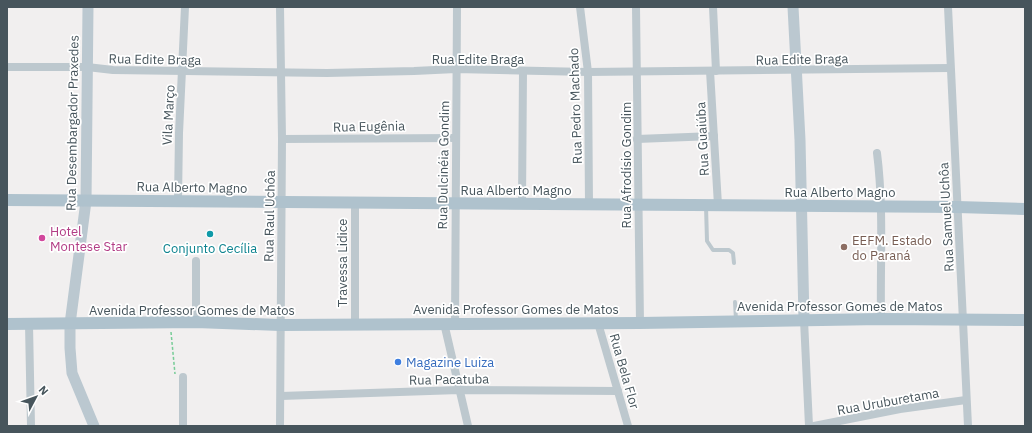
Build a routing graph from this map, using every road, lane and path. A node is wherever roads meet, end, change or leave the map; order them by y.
1 (88, 7) edge
2 (185, 7) edge
3 (280, 7) edge
4 (457, 7) edge
5 (580, 7) edge
6 (636, 7) edge
7 (713, 7) edge
8 (793, 7) edge
9 (948, 7) edge
10 (7, 67) edge
11 (86, 67) junction
12 (950, 68) junction
13 (456, 69) junction
14 (523, 71) junction
15 (638, 71) junction
16 (713, 71) junction
17 (795, 71) junction
18 (182, 72) junction
19 (280, 72) junction
20 (588, 72) junction
21 (714, 136) junction
22 (456, 138) junction
23 (282, 139) junction
24 (637, 139) junction
25 (877, 153) dead end
26 (7, 200) edge
27 (86, 200) junction
28 (178, 200) junction
29 (281, 202) junction
30 (355, 203) junction
31 (454, 203) junction
32 (522, 203) junction
33 (589, 205) junction
34 (638, 205) junction
35 (706, 205) junction
36 (718, 205) junction
37 (802, 206) junction
38 (957, 206) junction
39 (880, 207) junction
40 (1025, 209) edge
41 (196, 261) dead end
42 (734, 263) dead end
43 (735, 302) dead end
44 (881, 319) junction
45 (963, 319) junction
46 (804, 320) junction
47 (1025, 320) edge
48 (736, 321) junction
49 (196, 322) junction
50 (170, 323) junction
51 (355, 323) junction
52 (449, 323) junction
53 (598, 323) junction
54 (640, 323) junction
55 (7, 324) edge
56 (29, 324) junction
57 (70, 324) junction
58 (280, 325) junction
59 (182, 377) joint
60 (459, 390) junction
61 (618, 391) junction
62 (281, 396) junction
63 (966, 400) junction
64 (31, 426) edge
65 (94, 426) edge
66 (183, 426) edge
67 (280, 426) edge
68 (468, 426) edge
69 (628, 426) edge
70 (809, 426) edge
71 (814, 426) edge
72 (968, 426) edge

1 - 11 street, Rua Desembargador Praxedes
2 - 18 street, Vila Março
3 - 19 street, Rua Raul Uchôa
4 - 13 street, Rua Dulcinéia Gondim
5 - 20 street, Rua Pedro Machado
6 - 15 street, Rua Afrodísio Gondim
7 - 16 street, Rua Guaiúba
8 - 17 street
9 - 12 street, Rua Samuel Uchôa
10 - 11 street, Rua Edite Braga
11 - 18 street, Rua Edite Braga
11 - 27 street, Rua Desembargador Praxedes
12 - 17 street, Rua Edite Braga
12 - 38 street, Rua Samuel Uchôa
13 - 14 street, Rua Edite Braga
13 - 19 street, Rua Edite Braga
13 - 22 street, Rua Dulcinéia Gondim
14 - 20 street, Rua Edite Braga
14 - 32 street
15 - 16 street, Rua Edite Braga
15 - 20 street, Rua Edite Braga
15 - 24 street, Rua Afrodísio Gondim
16 - 17 street, Rua Edite Braga
16 - 21 street, Rua Guaiúba
17 - 37 street
18 - 19 street, Rua Edite Braga
18 - 28 street, Vila Março
19 - 23 street, Rua Raul Uchôa
20 - 33 street, Rua Pedro Machado
21 - 24 street
21 - 36 street, Rua Guaiúba
22 - 23 street, Rua Eugênia
22 - 31 street, Rua Dulcinéia Gondim
23 - 29 street, Rua Raul Uchôa
24 - 34 street, Rua Afrodísio Gondim
25 - 39 street
26 - 27 main road, Rua Alberto Magno
27 - 28 main road, Rua Alberto Magno
27 - 57 street, Rua Desembargador Praxedes
28 - 29 main road, Rua Alberto Magno
29 - 30 main road, Rua Alberto Magno
29 - 58 street, Rua Raul Uchôa
30 - 31 main road, Rua Alberto Magno
30 - 51 street, Travessa Lidice
31 - 32 main road, Rua Alberto Magno
31 - 52 street, Rua Dulcinéia Gondim
32 - 33 main road, Rua Alberto Magno
33 - 34 main road, Rua Alberto Magno
34 - 35 main road, Rua Alberto Magno
34 - 54 street, Rua Afrodísio Gondim
35 - 36 main road, Rua Alberto Magno
35 - 42 lane
36 - 37 main road, Rua Alberto Magno
37 - 39 main road, Rua Alberto Magno
37 - 46 street
38 - 39 main road, Rua Alberto Magno
38 - 40 main road, Rua Alberto Magno
38 - 45 street, Rua Samuel Uchôa
39 - 44 street
41 - 49 street
43 - 48 lane
44 - 45 main road, Avenida Professor Gomes de Matos
44 - 46 main road, Avenida Professor Gomes de Matos
45 - 47 main road, Avenida Professor Gomes de Matos
45 - 63 street, Rua Samuel Uchôa
46 - 48 main road, Avenida Professor Gomes de Matos
46 - 70 street
48 - 54 main road, Avenida Professor Gomes de Matos
49 - 50 main road, Avenida Professor Gomes de Matos
49 - 58 main road, Avenida Professor Gomes de Matos
50 - 57 main road, Avenida Professor Gomes de Matos
50 - 59 path
51 - 52 main road, Avenida Professor Gomes de Matos
51 - 58 main road, Avenida Professor Gomes de Matos
52 - 53 main road, Avenida Professor Gomes de Matos
52 - 60 street, Rua Dulcinéia Gondim
53 - 54 main road, Avenida Professor Gomes de Matos
53 - 61 street, Rua Bela Flor
55 - 56 main road, Avenida Professor Gomes de Matos
56 - 57 main road, Avenida Professor Gomes de Matos
56 - 64 street
57 - 65 street, Rua Desembargador Praxedes
58 - 62 street, Rua Raul Uchôa
59 - 66 street
60 - 61 street, Rua Pacatuba
60 - 62 street, Rua Pacatuba
60 - 68 street, Rua Dulcinéia Gondim
61 - 69 street, Rua Bela Flor
62 - 67 street, Rua Raul Uchôa
63 - 71 street, Rua Uruburetama
63 - 72 street, Rua Samuel Uchôa

